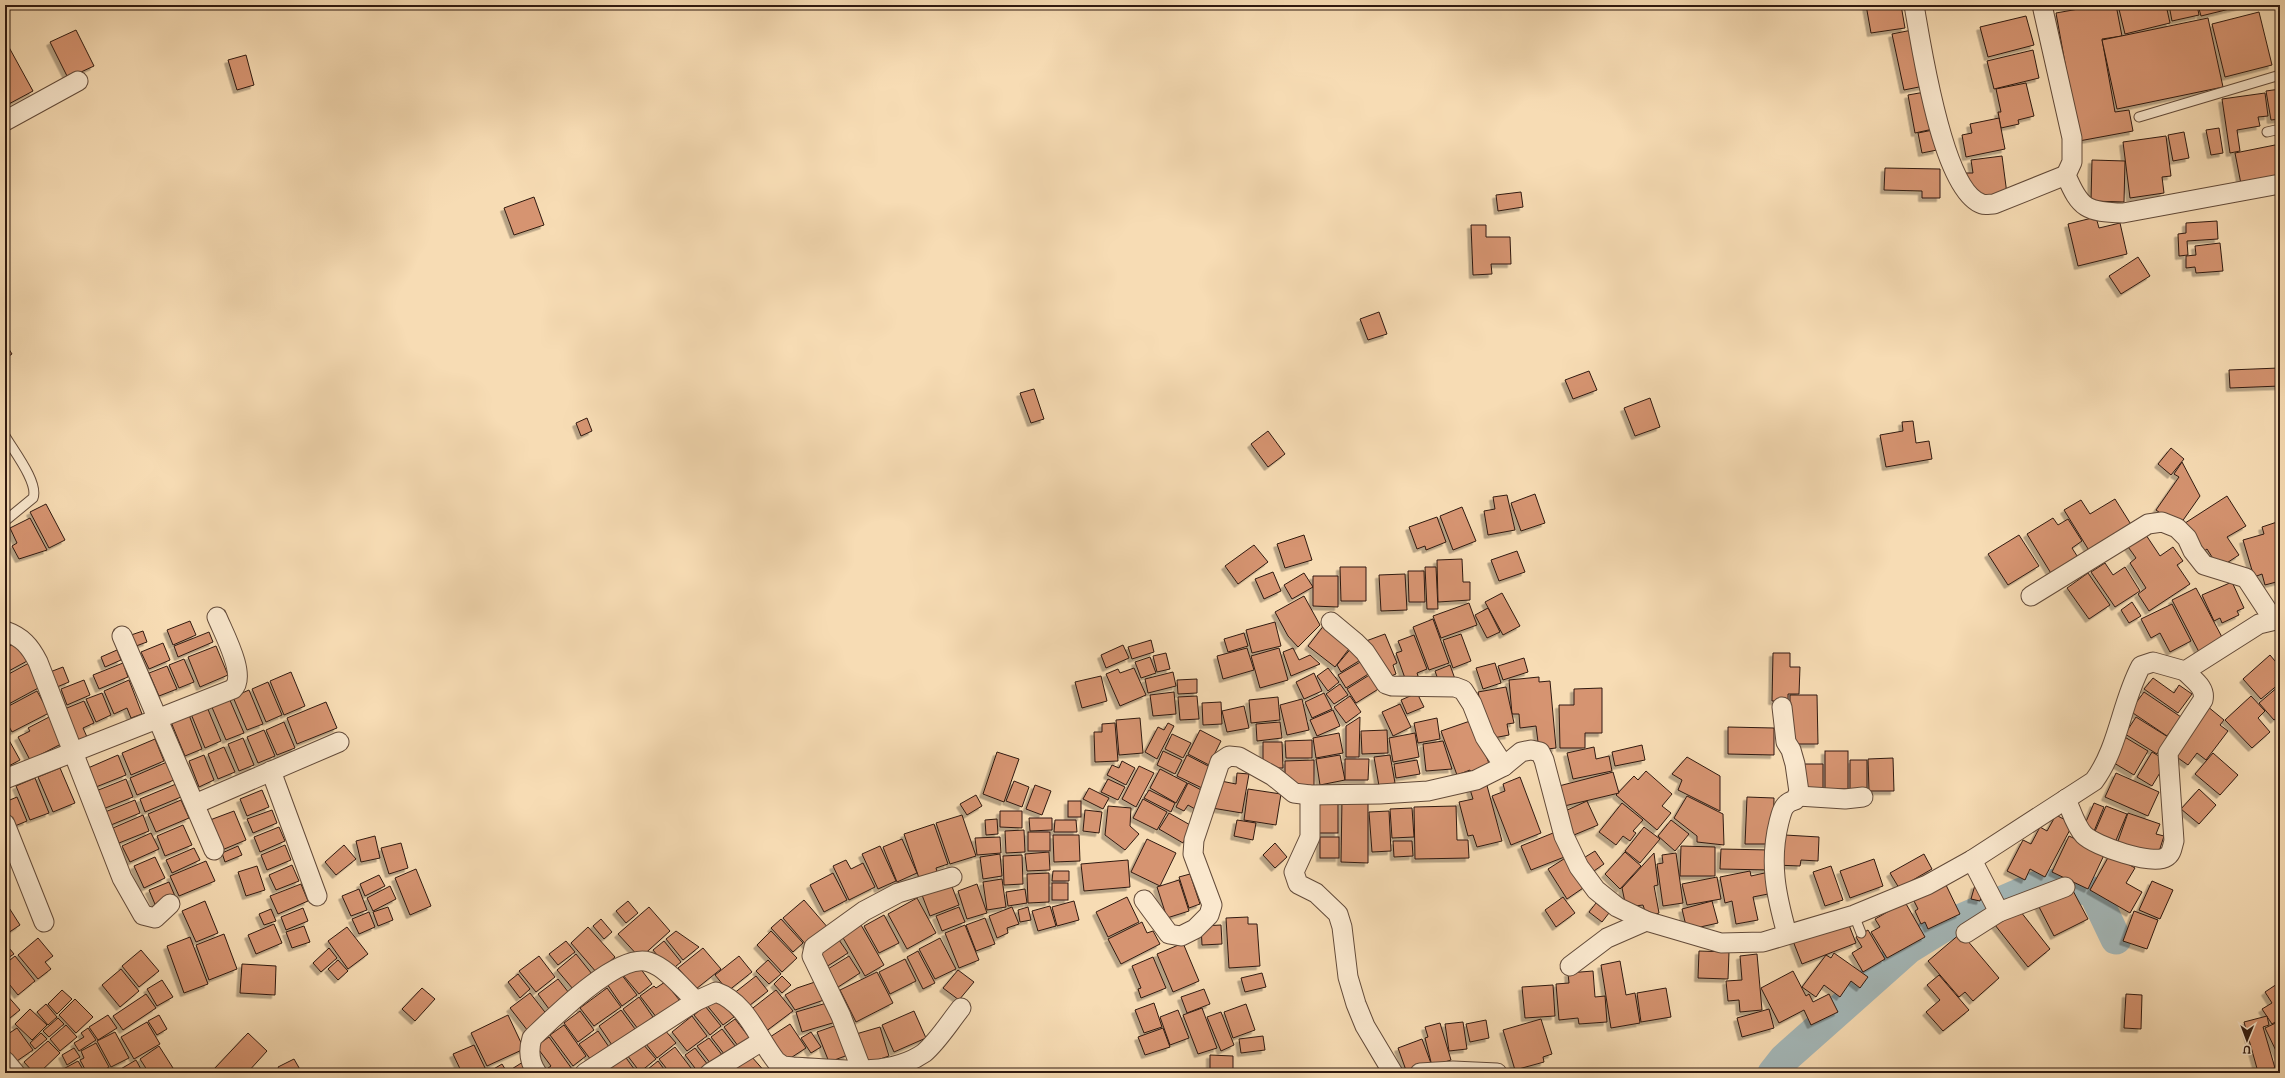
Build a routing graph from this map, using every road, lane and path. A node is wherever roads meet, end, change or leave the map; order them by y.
1 (1914, 5) edge
2 (2042, 5) edge
3 (2280, 75) edge
4 (78, 81) dead end
5 (2139, 117) dead end
6 (5, 121) edge
7 (2280, 129) edge
8 (2268, 132) dead end
9 (2066, 175) junction
10 (2280, 184) edge
11 (5, 436) edge
12 (5, 521) edge
13 (2031, 596) dead end
14 (217, 617) dead end
15 (2277, 619) edge
16 (1331, 622) dead end
17 (5, 631) edge
18 (122, 636) dead end
19 (2185, 671) junction
20 (1782, 707) dead end
21 (158, 718) junction
22 (339, 742) dead end
23 (73, 753) junction
24 (1504, 766) junction
25 (271, 771) junction
26 (5, 779) edge
27 (1310, 795) junction
28 (1798, 796) junction
29 (1863, 797) dead end
30 (2066, 799) junction
31 (195, 804) junction
32 (5, 824) edge
33 (214, 850) dead end
34 (1972, 860) junction
35 (952, 877) dead end
36 (2065, 887) dead end
37 (318, 896) dead end
38 (1144, 900) dead end
39 (170, 904) dead end
40 (1996, 905) junction
41 (1854, 915) junction
42 (1646, 921) junction
43 (44, 922) dead end
44 (1861, 933) dead end
45 (1966, 933) dead end
46 (1787, 934) junction
47 (1570, 966) dead end
48 (696, 1001) junction
49 (961, 1008) dead end
50 (762, 1041) junction
51 (5, 1061) edge
52 (862, 1071) junction
53 (15, 1073) edge
54 (537, 1073) edge
55 (586, 1073) edge
56 (710, 1073) edge
57 (1393, 1073) edge
58 (1420, 1073) edge
59 (1497, 1073) edge

1 - 9 street
2 - 9 street
3 - 5 lane
4 - 6 street
7 - 8 lane
9 - 10 street
11 - 12 lane
13 - 15 street
14 - 21 street
15 - 19 street
16 - 24 street
17 - 23 street
18 - 21 street
19 - 30 street
19 - 30 street
20 - 28 street
21 - 23 street
21 - 31 street
22 - 25 street
23 - 26 street
23 - 39 street
24 - 27 street
24 - 42 street
25 - 31 street
25 - 37 street
27 - 38 street
27 - 57 street
28 - 29 street
28 - 46 street
30 - 34 street
31 - 33 street
32 - 43 street
34 - 40 street
34 - 41 street
35 - 52 street
36 - 40 street
40 - 45 street
41 - 44 lane
41 - 46 street
42 - 46 street
42 - 47 street
48 - 50 street
48 - 54 street
48 - 55 street
49 - 52 street
50 - 52 street
50 - 56 street
51 - 53 street
58 - 59 street

